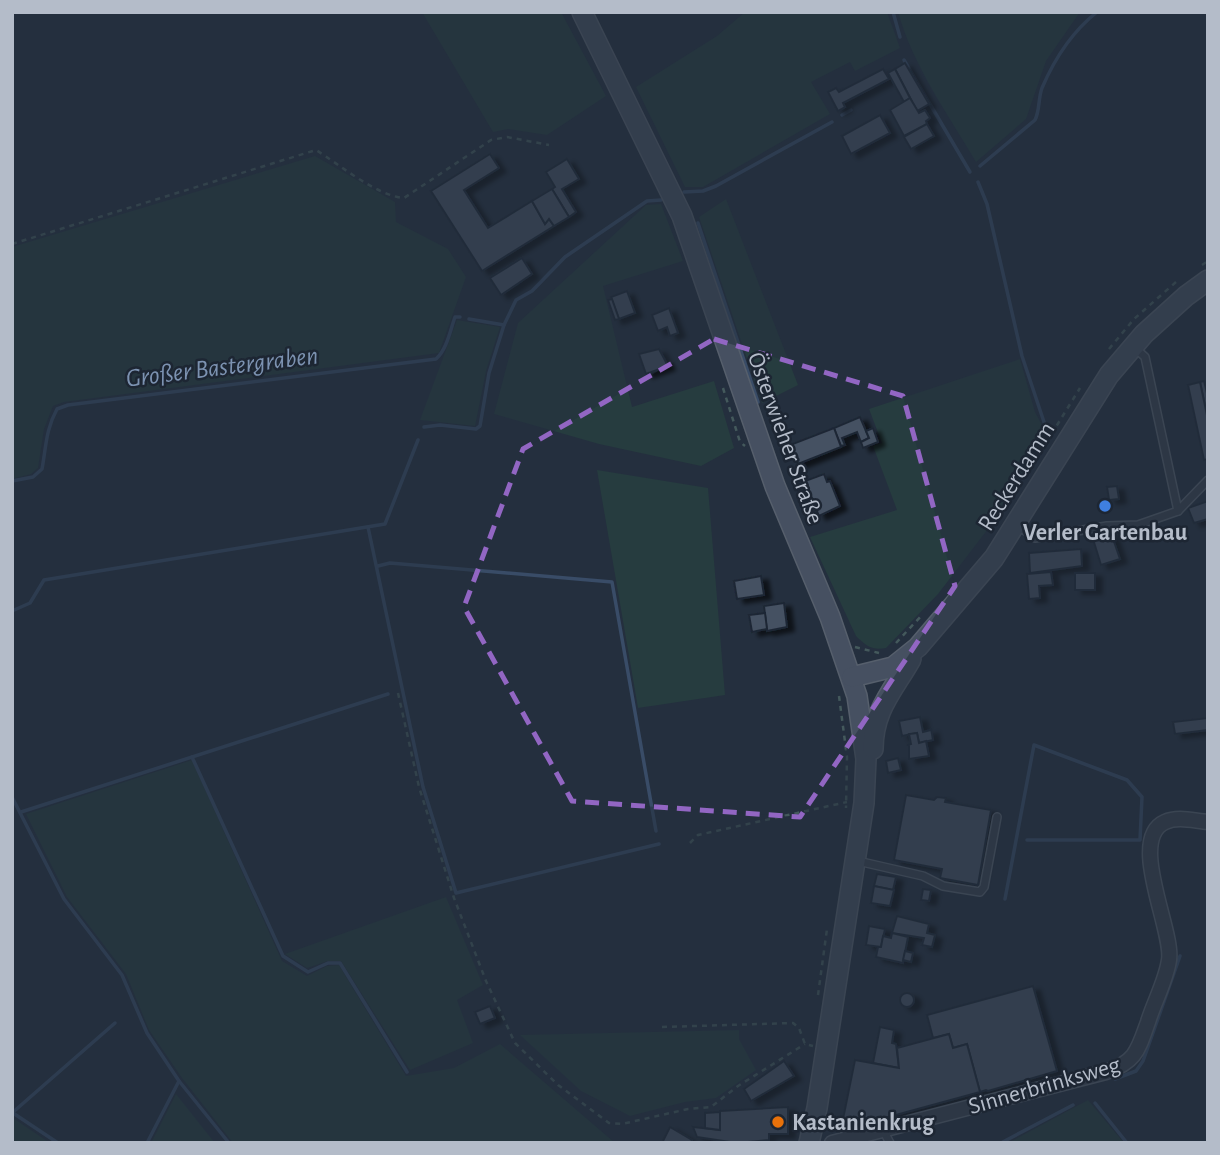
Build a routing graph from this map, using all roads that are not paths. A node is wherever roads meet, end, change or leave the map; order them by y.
1 (582, 12) edge
2 (1203, 273) edge
3 (1133, 346) junction
4 (1208, 480) edge
5 (1178, 511) junction
6 (1016, 525) junction
7 (918, 647) junction
8 (896, 682) junction
9 (849, 689) junction
10 (997, 817) dead end
11 (1208, 822) edge
12 (862, 862) junction
13 (850, 898) junction
14 (887, 1136) edge
15 (840, 1142) edge
16 (809, 1143) edge

1 - 9 street, Österwieher Straße
2 - 3 street, Reckerdamm
3 - 5 lane
3 - 6 street, Reckerdamm
4 - 5 lane
5 - 6 lane
6 - 7 street, Reckerdamm
7 - 8 street, Österwieher Straße
7 - 9 street, Reckerdamm
8 - 9 street
8 - 12 street, Österwieher Straße
9 - 13 street, Österwieher Straße
10 - 12 lane
11 - 14 street, Sinnerbrinksweg
12 - 13 street, Österwieher Straße
13 - 16 street, Österwieher Straße
14 - 15 street, Sinnerbrinksweg

